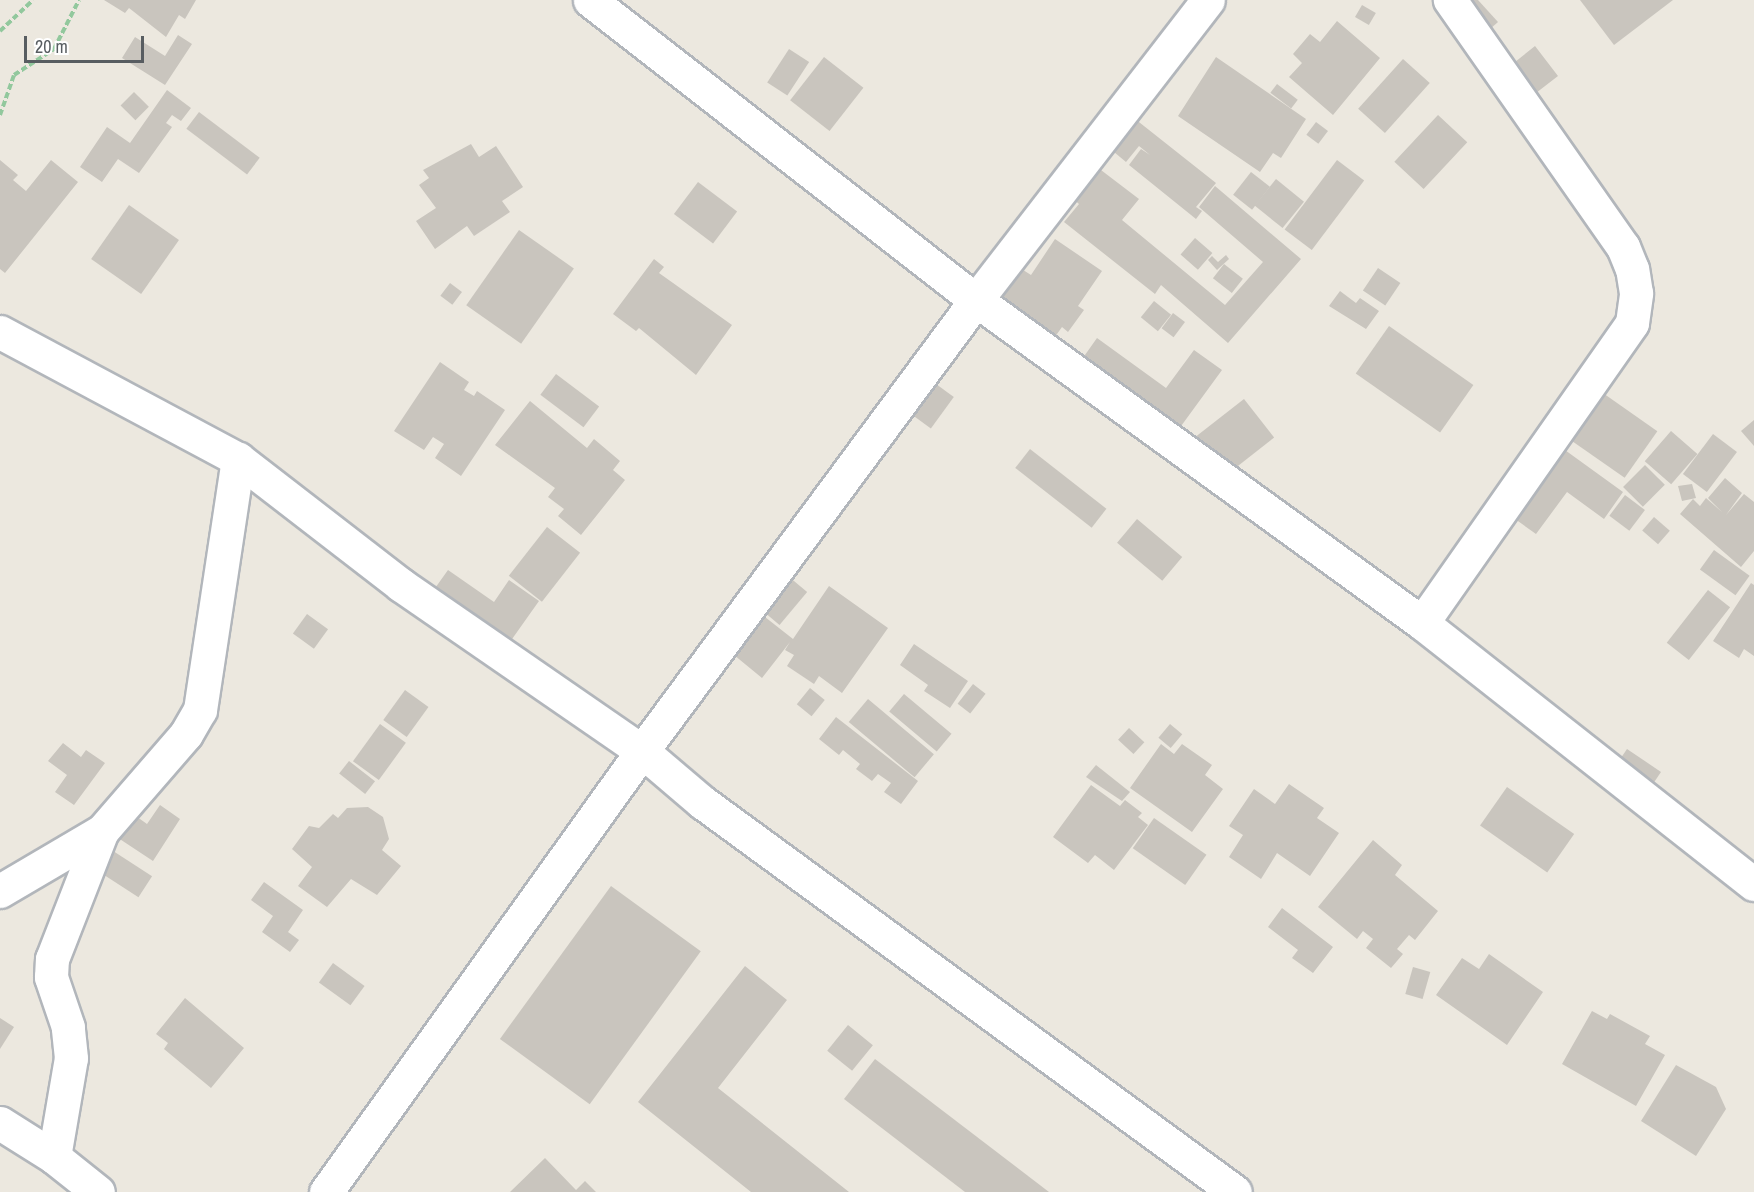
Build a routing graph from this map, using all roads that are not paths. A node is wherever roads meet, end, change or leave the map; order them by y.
1 (590, 0) edge
2 (1208, 0) edge
3 (1449, 0) edge
4 (976, 300) junction
5 (0, 332) edge
6 (238, 459) junction
7 (1422, 623) junction
8 (642, 751) junction
9 (102, 831) junction
10 (1754, 884) edge
11 (0, 891) edge
12 (0, 1124) edge
13 (54, 1157) junction
14 (98, 1192) edge
15 (326, 1192) edge
16 (1235, 1192) edge

1 - 4 street
2 - 4 street
3 - 7 street
4 - 7 street
4 - 8 street
5 - 6 street
6 - 8 street
6 - 9 street
7 - 10 street
8 - 15 street
8 - 16 street
9 - 11 street
9 - 13 street
12 - 13 street
13 - 14 street

